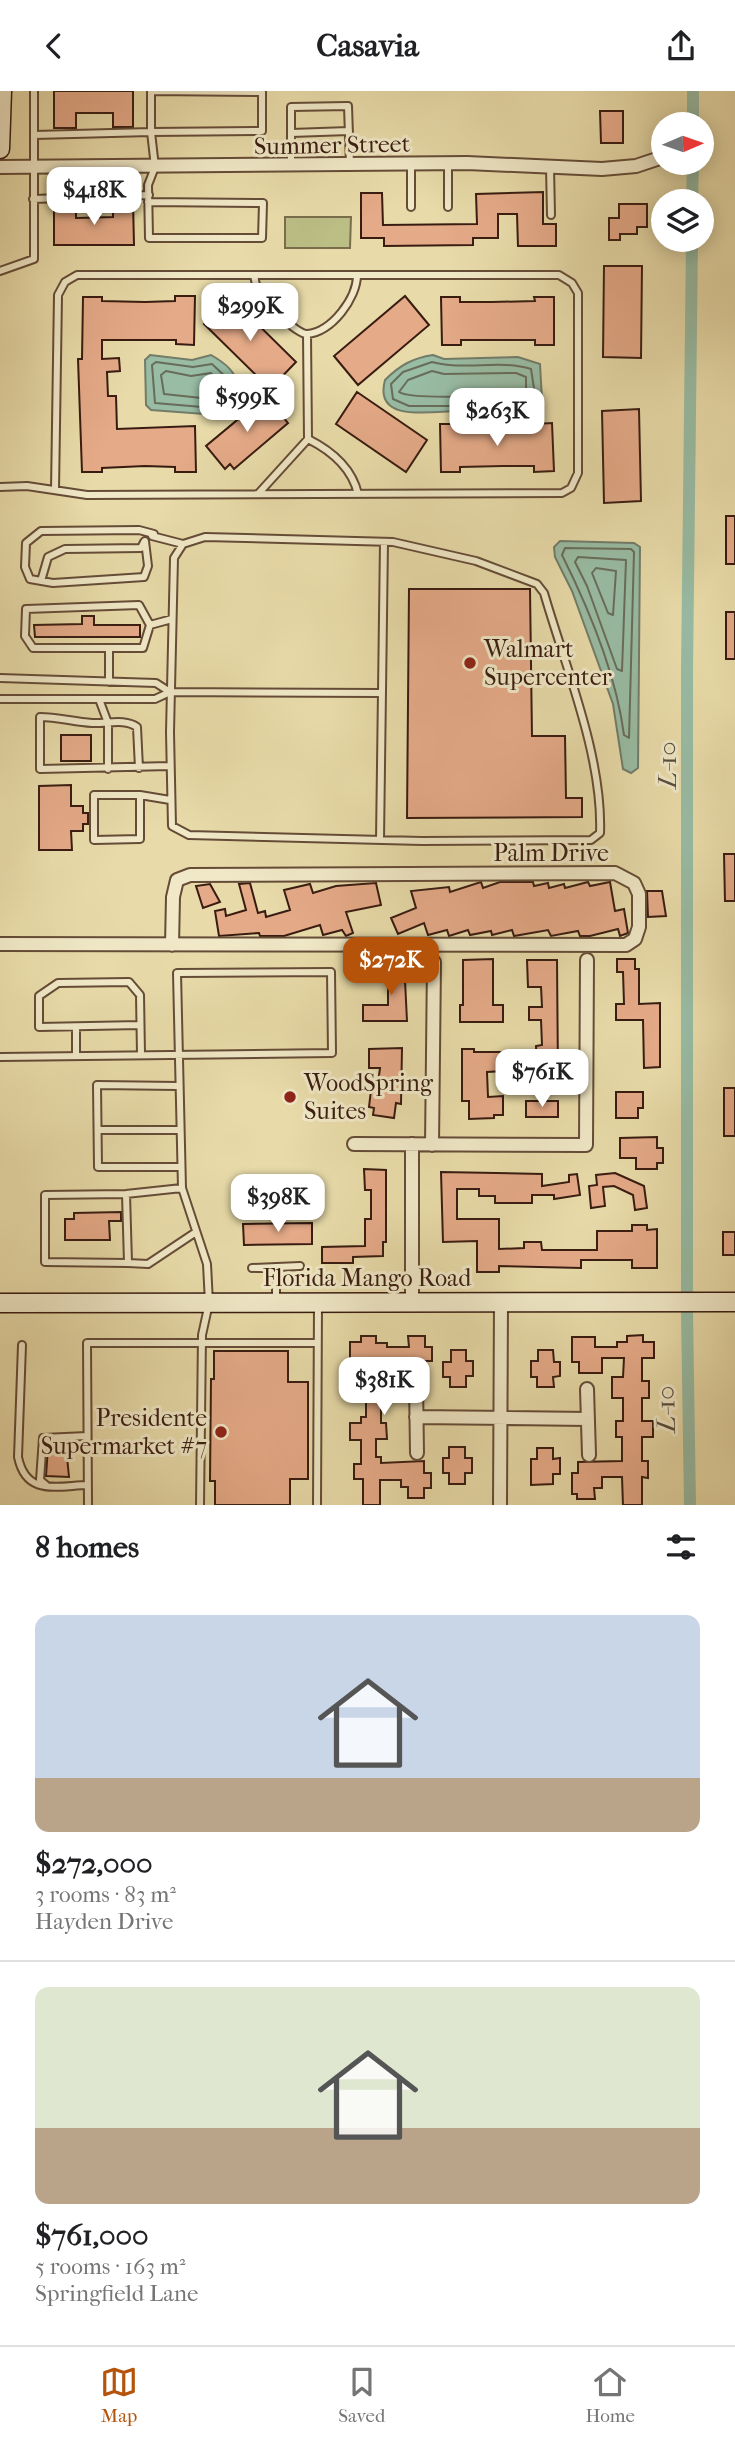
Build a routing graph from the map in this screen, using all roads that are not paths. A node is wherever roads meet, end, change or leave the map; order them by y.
1 (2, 91) edge
2 (34, 91) edge
3 (349, 131) junction
4 (151, 132) junction
5 (291, 134) junction
6 (34, 135) junction
7 (0, 149) edge
8 (651, 161) edge
9 (448, 164) junction
10 (411, 165) junction
11 (33, 166) junction
12 (291, 166) junction
13 (350, 166) junction
14 (550, 166) junction
15 (0, 167) edge
16 (155, 167) junction
17 (33, 199) junction
18 (148, 199) junction
19 (411, 207) dead end
20 (448, 207) dead end
21 (551, 215) dead end
22 (0, 271) edge
23 (254, 275) junction
24 (357, 275) junction
25 (307, 334) junction
26 (308, 439) junction
27 (0, 487) edge
28 (55, 490) junction
29 (258, 494) junction
30 (358, 494) junction
31 (155, 534) junction
32 (145, 541) junction
33 (384, 542) junction
34 (183, 544) junction
35 (41, 581) junction
36 (172, 619) junction
37 (150, 625) junction
38 (109, 649) junction
39 (0, 678) edge
40 (109, 682) junction
41 (170, 692) junction
42 (382, 693) junction
43 (0, 699) edge
44 (99, 699) junction
45 (108, 723) junction
46 (170, 766) junction
47 (139, 768) junction
48 (108, 769) junction
49 (140, 795) junction
50 (170, 800) junction
51 (380, 840) junction
52 (0, 944) edge
53 (172, 945) junction
54 (587, 960) dead end
55 (434, 962) dead end
56 (141, 1025) junction
57 (76, 1027) junction
58 (177, 1053) junction
59 (141, 1054) junction
60 (76, 1056) junction
61 (0, 1057) edge
62 (178, 1086) junction
63 (98, 1129) junction
64 (180, 1131) junction
65 (354, 1144) dead end
66 (412, 1145) junction
67 (432, 1145) junction
68 (181, 1167) junction
69 (182, 1188) junction
70 (126, 1194) junction
71 (196, 1232) junction
72 (128, 1263) junction
73 (300, 1266) dead end
74 (276, 1267) junction
75 (253, 1268) dead end
76 (501, 1302) junction
77 (735, 1302) edge
78 (0, 1303) edge
79 (209, 1303) junction
80 (276, 1303) junction
81 (318, 1303) junction
82 (412, 1303) junction
83 (202, 1343) junction
84 (317, 1343) junction
85 (22, 1345) dead end
86 (415, 1383) dead end
87 (587, 1389) dead end
88 (416, 1417) junction
89 (503, 1418) junction
90 (588, 1419) junction
91 (88, 1436) junction
92 (417, 1453) dead end
93 (589, 1455) dead end
94 (88, 1485) junction
95 (89, 1505) edge
96 (200, 1505) edge
97 (317, 1505) edge
98 (500, 1505) edge

1 - 7 street
2 - 6 lane
3 - 5 lane
3 - 5 lane
3 - 13 lane
4 - 4 lane
4 - 6 lane
4 - 16 lane
5 - 12 lane
6 - 11 lane
8 - 14 street, Summer Street
9 - 10 street, Summer Street
9 - 14 street, Summer Street
9 - 20 lane
10 - 13 street, Summer Street
10 - 19 lane
11 - 15 street, Summer Street
11 - 16 street, Summer Street
11 - 17 lane
12 - 13 street, Summer Street
12 - 16 street, Summer Street
14 - 21 lane
16 - 18 lane
17 - 18 lane
17 - 22 lane
18 - 18 lane
23 - 24 lane
23 - 25 lane
23 - 28 lane
24 - 25 lane
24 - 30 lane
25 - 26 lane
26 - 29 lane
26 - 30 lane
27 - 28 lane
28 - 29 lane
29 - 30 lane
31 - 32 lane
31 - 34 lane
31 - 35 lane
32 - 35 lane
32 - 35 lane
33 - 34 lane
33 - 42 lane
33 - 51 lane
34 - 36 lane
36 - 37 lane
36 - 41 lane
37 - 38 lane
37 - 38 lane
38 - 40 lane
39 - 40 lane
40 - 41 lane
41 - 42 lane
41 - 44 lane
41 - 46 lane
42 - 51 lane
43 - 44 lane
44 - 45 lane
45 - 47 lane
45 - 48 lane
45 - 48 lane
46 - 47 lane
46 - 50 lane
47 - 48 lane
49 - 49 lane
49 - 50 lane
50 - 51 lane
52 - 53 street, Palm Drive
53 - 53 street, Palm Drive
54 - 67 street
55 - 67 street
56 - 57 lane
56 - 57 lane
56 - 59 lane
57 - 60 lane
58 - 58 lane
58 - 59 lane
58 - 62 lane
59 - 60 lane
60 - 61 lane
62 - 63 lane
62 - 64 lane
63 - 64 lane
63 - 68 lane
64 - 68 lane
65 - 66 street
66 - 67 street
66 - 82 street
68 - 69 lane
69 - 70 lane
69 - 71 lane
70 - 72 lane
70 - 72 lane
71 - 72 lane
71 - 79 lane
73 - 74 lane
74 - 75 lane
74 - 80 lane
76 - 77 street, Florida Mango Road
76 - 82 street, Florida Mango Road
76 - 89 street
78 - 79 street, Florida Mango Road
79 - 80 street, Florida Mango Road
79 - 83 lane
80 - 81 street, Florida Mango Road
81 - 82 street, Florida Mango Road
81 - 84 lane
83 - 84 lane
83 - 91 lane
83 - 96 lane
84 - 97 lane
85 - 94 lane
86 - 88 street
87 - 90 street
88 - 89 street
88 - 92 street
89 - 90 street
89 - 98 street
90 - 93 street
91 - 94 lane
91 - 94 lane
94 - 95 lane

